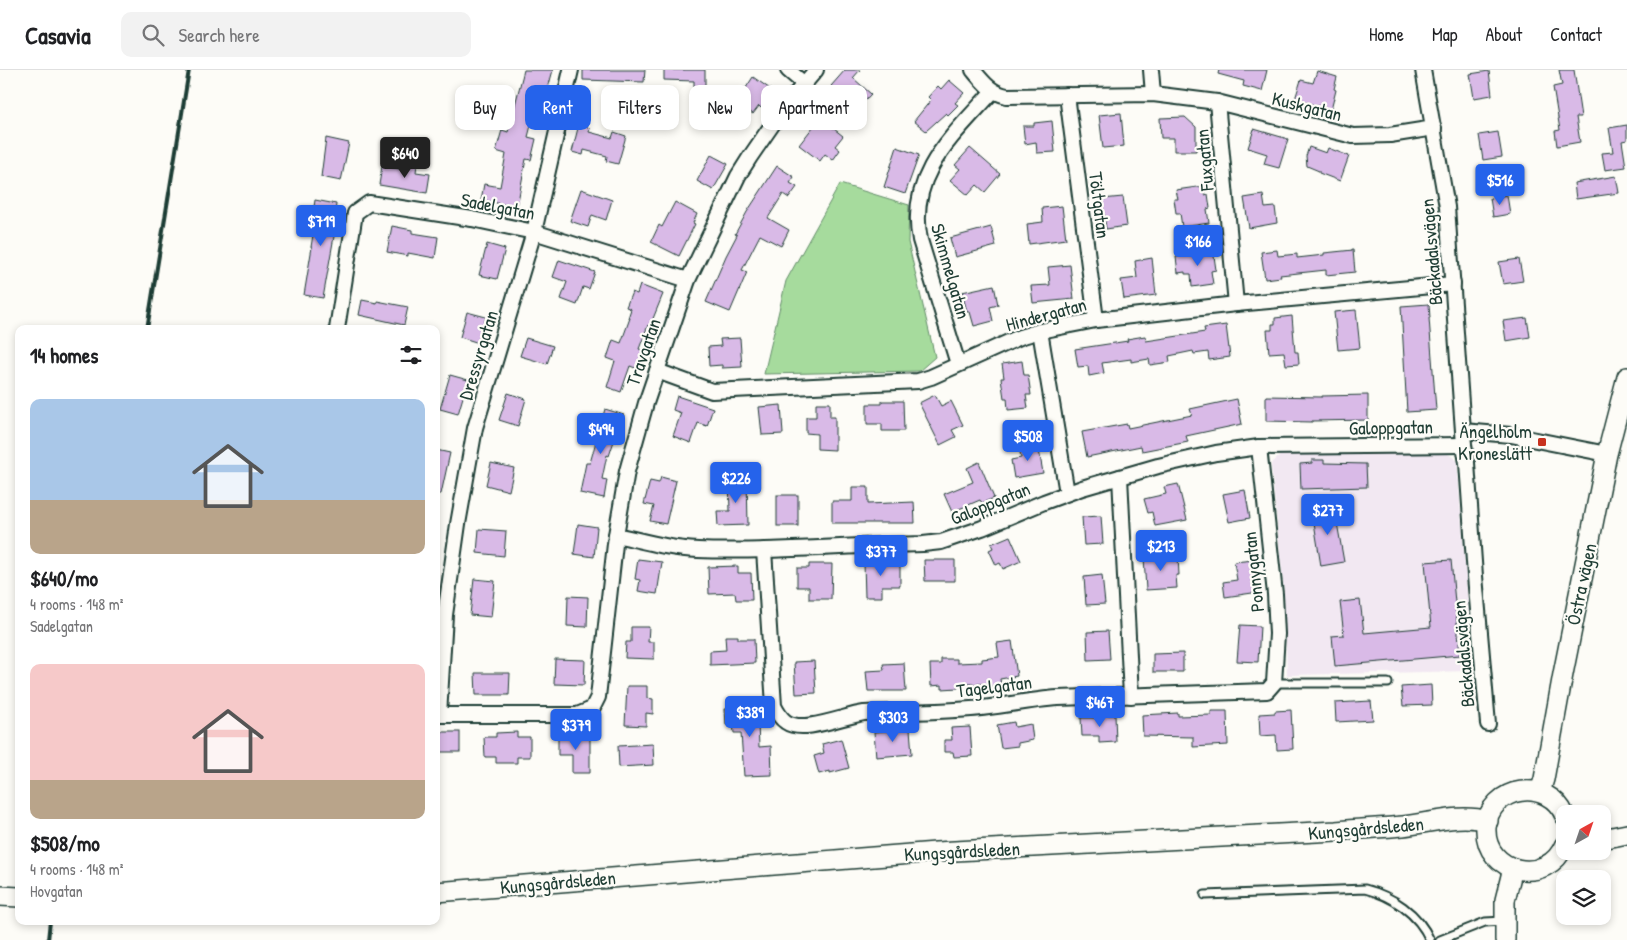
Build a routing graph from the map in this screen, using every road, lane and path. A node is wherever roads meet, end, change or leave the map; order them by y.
1 (571, 70) edge
2 (788, 70) edge
3 (816, 70) edge
4 (973, 70) edge
5 (1151, 70) edge
6 (1423, 70) edge
7 (803, 83) junction
8 (993, 91) junction
9 (1154, 94) junction
10 (1067, 95) junction
11 (1217, 102) junction
12 (1434, 128) junction
13 (534, 232) junction
14 (688, 280) junction
15 (1453, 284) junction
16 (1236, 304) junction
17 (1096, 320) junction
18 (338, 325) edge
19 (1040, 331) junction
20 (958, 364) junction
21 (657, 371) junction
22 (1627, 377) edge
23 (1464, 438) junction
24 (1258, 447) junction
25 (1607, 454) junction
26 (1120, 477) junction
27 (1067, 493) junction
28 (616, 535) junction
29 (764, 550) junction
30 (1388, 683) dead end
31 (440, 686) edge
32 (1270, 687) junction
33 (1131, 696) junction
34 (440, 715) edge
35 (1488, 724) dead end
36 (1540, 792) junction
37 (1558, 805) edge
38 (1488, 821) junction
39 (1627, 834) edge
40 (1611, 837) edge
41 (1556, 859) edge
42 (1513, 868) junction
43 (440, 892) edge
44 (0, 896) edge
45 (1205, 896) dead end
46 (15, 897) edge
47 (1504, 921) junction
48 (1430, 940) edge
49 (1440, 940) edge
50 (1505, 940) edge

1 - 13 street, Dressyrgatan
2 - 7 street
3 - 7 street, Travgatan
4 - 8 street
5 - 9 street
6 - 12 street, Bäckadalsvägen
7 - 14 street, Travgatan
8 - 10 street, Kuskgatan
8 - 20 street, Skimmelgatan
9 - 10 street, Kuskgatan
9 - 11 street, Kuskgatan
10 - 17 street, Töltgatan
11 - 12 street, Kuskgatan
11 - 16 street, Fuxgatan
12 - 15 street, Bäckadalsvägen
13 - 14 street, Sadelgatan
13 - 18 street, Sadelgatan
13 - 31 street, Dressyrgatan
14 - 21 street, Travgatan
15 - 16 street, Hindergatan
15 - 23 street, Bäckadalsvägen
16 - 17 street, Hindergatan
17 - 19 street, Hindergatan
19 - 20 street, Hindergatan
19 - 27 street
20 - 21 street, Hindergatan
21 - 28 street, Travgatan
22 - 25 main road, Östra vägen
23 - 24 street, Galoppgatan
23 - 25 street
23 - 35 street, Bäckadalsvägen
24 - 26 street, Galoppgatan
24 - 32 street, Ponnygatan
25 - 36 main road, Östra vägen
26 - 27 street, Galoppgatan
26 - 33 street
27 - 29 street, Galoppgatan
28 - 29 street, Galoppgatan
28 - 34 street, Travgatan
29 - 33 street, Tagelgatan
30 - 32 lane
32 - 33 street, Tagelgatan
36 - 37 main road
36 - 38 main road
38 - 42 main road
38 - 43 main road, Kungsgårdsleden
39 - 40 main road
41 - 42 main road
42 - 47 main road
44 - 46 main road
45 - 48 lane
47 - 49 lane
47 - 50 main road

